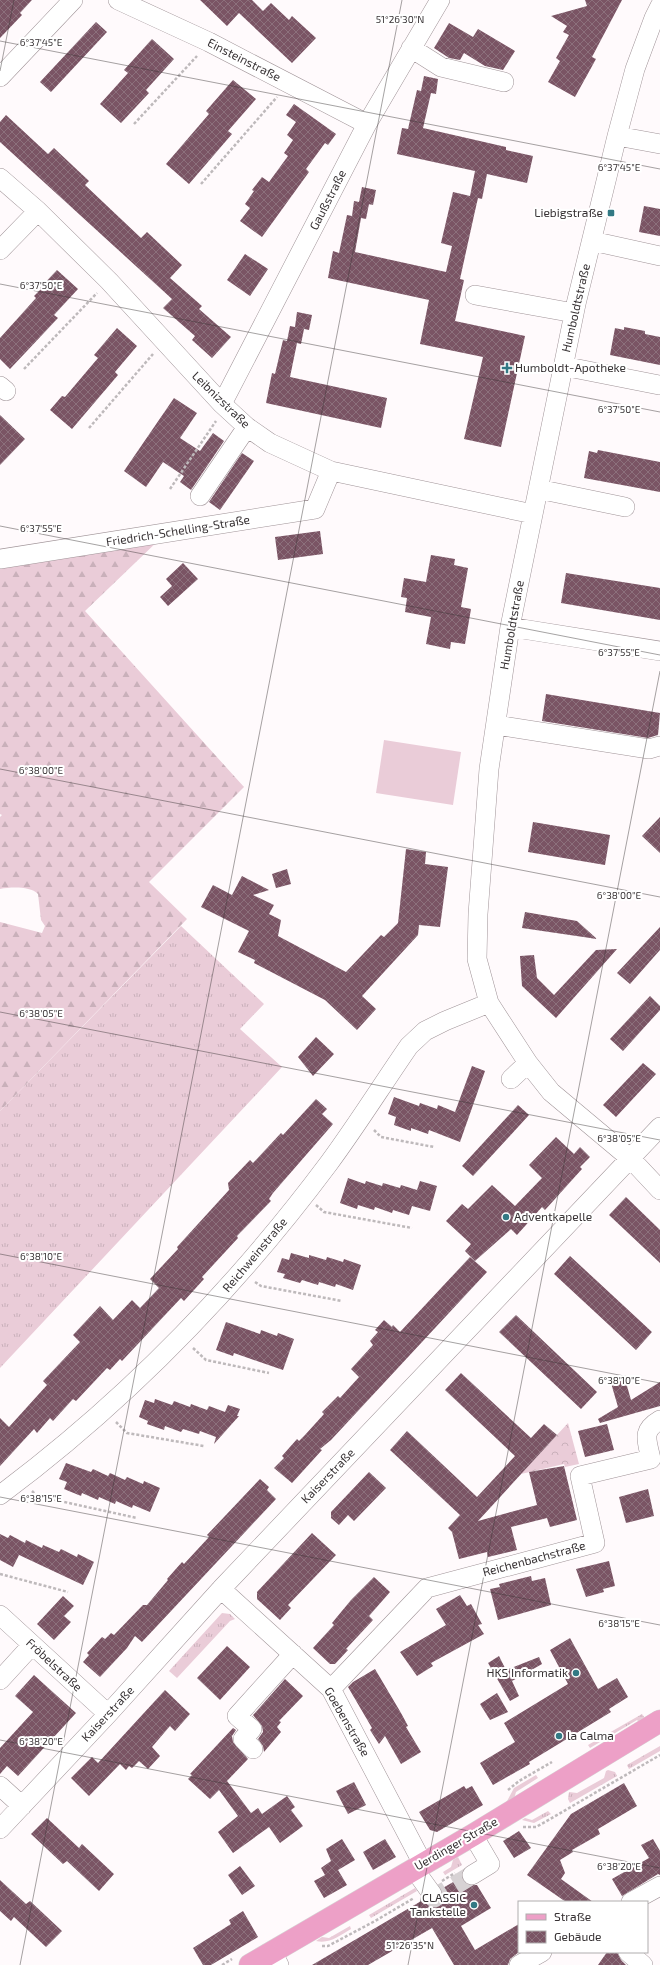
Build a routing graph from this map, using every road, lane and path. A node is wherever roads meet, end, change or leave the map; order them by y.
1 (73, 0) edge
2 (118, 0) edge
3 (440, 0) edge
4 (660, 6) edge
5 (209, 42) junction
6 (411, 48) junction
7 (0, 77) edge
8 (504, 82) dead end
9 (290, 83) junction
10 (134, 124) dead end
11 (367, 124) junction
12 (617, 136) junction
13 (660, 144) edge
14 (0, 178) edge
15 (201, 184) dead end
16 (38, 211) junction
17 (592, 240) junction
18 (0, 250) edge
19 (660, 256) edge
20 (109, 281) junction
21 (475, 295) dead end
22 (574, 313) junction
23 (164, 341) junction
24 (563, 366) junction
25 (24, 369) dead end
26 (659, 385) dead end
27 (224, 406) junction
28 (247, 427) junction
29 (88, 428) dead end
30 (331, 471) junction
31 (170, 489) dead end
32 (538, 489) junction
33 (200, 496) dead end
34 (625, 507) dead end
35 (533, 514) junction
36 (0, 559) edge
37 (510, 627) junction
38 (660, 651) edge
39 (496, 725) junction
40 (660, 746) edge
41 (489, 1004) junction
42 (528, 1063) junction
43 (511, 1079) dead end
44 (361, 1117) junction
45 (660, 1127) edge
46 (434, 1147) dead end
47 (631, 1160) junction
48 (660, 1190) edge
49 (304, 1194) junction
50 (412, 1228) dead end
51 (243, 1271) junction
52 (342, 1301) dead end
53 (181, 1337) junction
54 (269, 1373) dead end
55 (104, 1411) junction
56 (660, 1420) edge
57 (204, 1446) dead end
58 (20, 1480) junction
59 (0, 1495) edge
60 (137, 1518) dead end
61 (0, 1574) edge
62 (221, 1588) junction
63 (68, 1592) dead end
64 (0, 1615) edge
65 (32, 1645) junction
66 (293, 1654) junction
67 (0, 1680) edge
68 (331, 1689) junction
69 (108, 1714) junction
70 (660, 1721) edge
71 (253, 1748) dead end
72 (0, 1786) edge
73 (22, 1806) junction
74 (0, 1829) edge
75 (473, 1835) junction
76 (418, 1866) junction
77 (474, 1879) tunnel mouth
78 (660, 1886) edge
79 (432, 1894) dead end
80 (633, 1901) edge
81 (540, 1953) edge
82 (629, 1953) edge
83 (265, 1961) edge
84 (519, 1965) edge
85 (644, 1965) edge

1 - 7 street
2 - 5 street, Einsteinstraße
3 - 6 street, Gaußstraße
4 - 12 street, Humboldtstraße
5 - 9 street, Einsteinstraße
5 - 10 path
6 - 8 street
6 - 11 street, Gaußstraße
9 - 11 street, Einsteinstraße
9 - 15 path
11 - 27 street, Gaußstraße
12 - 13 street
12 - 17 street, Humboldtstraße
14 - 16 street, Leibnizstraße
16 - 18 street
16 - 20 street, Leibnizstraße
17 - 19 street
17 - 22 street, Humboldtstraße
20 - 23 street, Leibnizstraße
20 - 25 path
21 - 22 street
22 - 24 street, Humboldtstraße
23 - 27 street, Leibnizstraße
23 - 29 path
24 - 26 street
24 - 32 street, Humboldtstraße
27 - 28 street, Leibnizstraße
27 - 31 path
28 - 30 street, Leibnizstraße
28 - 33 street
30 - 35 street, Leibnizstraße
30 - 36 street, Friedrich-Schelling-Straße
32 - 34 street
32 - 35 street, Humboldtstraße
35 - 37 street, Humboldtstraße
37 - 38 street
37 - 39 street, Humboldtstraße
39 - 40 street
39 - 41 street, Humboldtstraße
41 - 42 street, Humboldtstraße
41 - 44 street, Reichweinstraße
42 - 43 street
42 - 47 street, Humboldtstraße
44 - 46 path
44 - 49 street, Reichweinstraße
45 - 47 street, Kaiserstraße
47 - 48 street, Humboldtstraße
47 - 62 street, Kaiserstraße
49 - 50 path
49 - 51 street, Reichweinstraße
51 - 52 path
51 - 53 street, Reichweinstraße
53 - 54 path
53 - 55 street, Reichweinstraße
55 - 57 path
55 - 58 street, Reichweinstraße
56 - 68 street, Reichenbachstraße
58 - 59 street, Reichweinstraße
58 - 60 path
61 - 63 path
62 - 66 street, Goebenstraße
62 - 69 street, Kaiserstraße
64 - 65 street, Fröbelstraße
65 - 67 street
65 - 69 street, Fröbelstraße
66 - 68 street, Goebenstraße
66 - 71 street
68 - 76 street, Goebenstraße
69 - 73 street, Kaiserstraße
70 - 75 main road, Uerdinger Straße
72 - 73 street
73 - 74 street, Kaiserstraße
75 - 76 main road, Uerdinger Straße
75 - 77 street
76 - 79 street, Goebenstraße
76 - 83 main road, Uerdinger Straße
78 - 80 street
81 - 84 street
82 - 85 street

